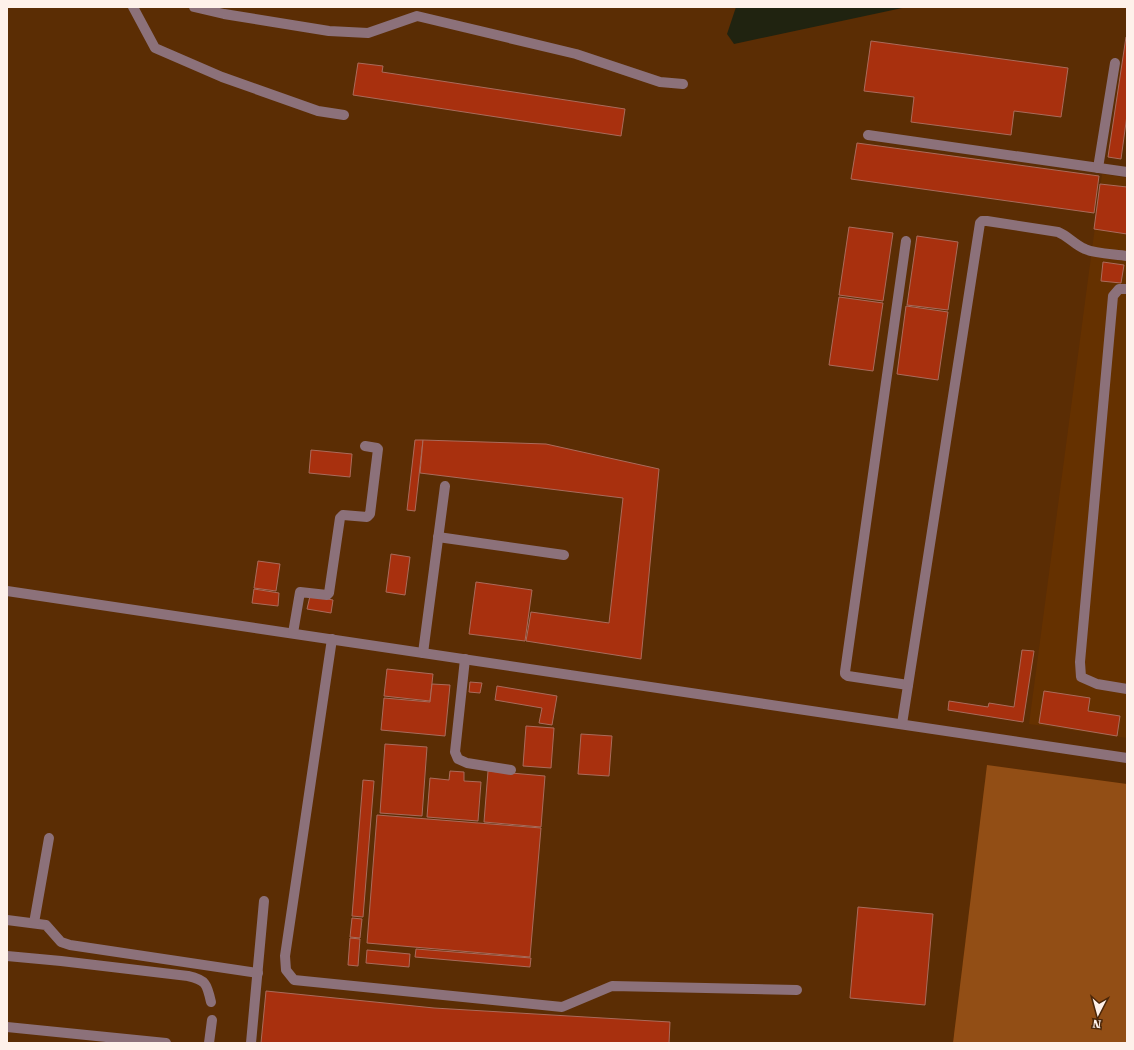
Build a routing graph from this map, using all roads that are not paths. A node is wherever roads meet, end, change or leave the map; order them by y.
1 (133, 7) edge
2 (194, 7) edge
3 (1114, 63) dead end
4 (683, 84) dead end
5 (344, 114) dead end
6 (868, 135) dead end
7 (1098, 168) junction
8 (1127, 172) edge
9 (906, 241) dead end
10 (1127, 256) edge
11 (1127, 289) edge
12 (365, 446) dead end
13 (445, 486) dead end
14 (438, 537) junction
15 (564, 555) dead end
16 (7, 591) edge
17 (293, 633) junction
18 (332, 639) junction
19 (423, 653) junction
20 (465, 659) junction
21 (908, 684) junction
22 (1127, 689) edge
23 (902, 724) junction
24 (1127, 758) edge
25 (510, 770) dead end
26 (49, 838) dead end
27 (264, 901) dead end
28 (7, 920) edge
29 (34, 923) junction
30 (7, 956) edge
31 (258, 973) junction
32 (797, 990) dead end
33 (211, 1002) dead end
34 (212, 1020) dead end
35 (7, 1027) edge
36 (96, 1040) edge
37 (166, 1043) edge
38 (209, 1043) edge
39 (251, 1043) edge

1 - 5 street
2 - 4 street
3 - 7 street
6 - 7 street
7 - 8 street
9 - 21 street
10 - 21 street
11 - 22 street
12 - 17 street
13 - 14 street
14 - 15 street
14 - 19 street
16 - 17 street
17 - 18 street
18 - 19 street
18 - 32 street
19 - 20 street
20 - 23 street
20 - 25 street
21 - 23 street
23 - 24 street
26 - 29 street
27 - 31 street
28 - 29 street
29 - 31 street
30 - 33 street
31 - 39 street
34 - 38 street
35 - 36 street
36 - 37 street

